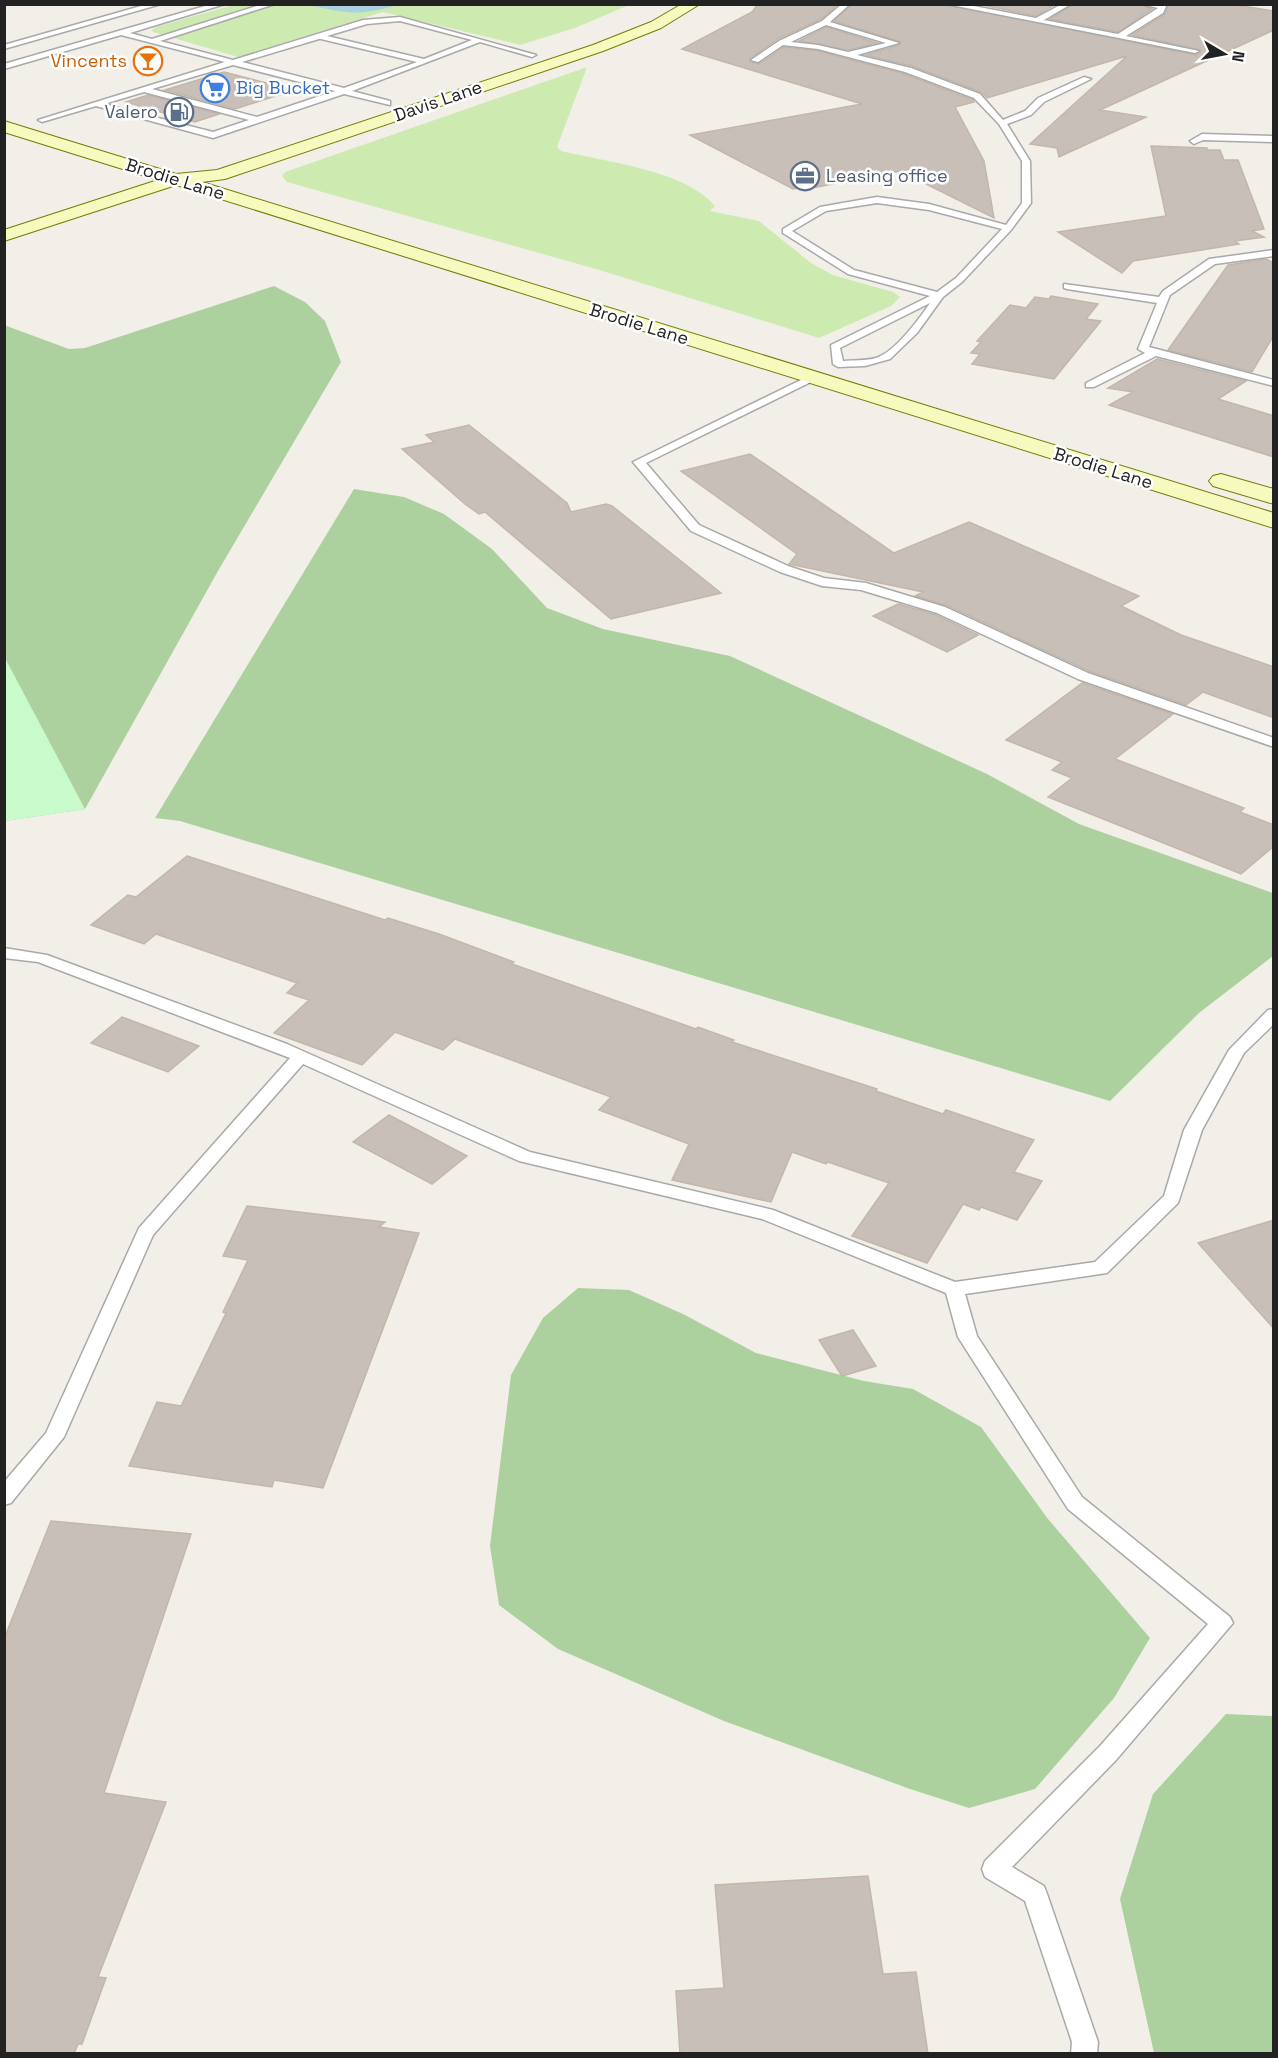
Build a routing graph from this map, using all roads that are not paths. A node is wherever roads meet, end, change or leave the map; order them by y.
1 (158, 4) edge
2 (222, 4) edge
3 (272, 4) edge
4 (693, 4) edge
5 (847, 4) edge
6 (949, 4) edge
7 (1068, 4) edge
8 (1144, 4) edge
9 (1163, 6) edge
10 (636, 16) dead end
11 (1037, 21) junction
12 (825, 23) junction
13 (121, 33) junction
14 (319, 36) junction
15 (1120, 36) junction
16 (480, 40) junction
17 (151, 41) junction
18 (782, 43) junction
19 (4, 47) edge
20 (1194, 51) dead end
21 (532, 55) junction
22 (848, 55) junction
23 (755, 60) dead end
24 (425, 62) junction
25 (234, 63) junction
26 (4, 67) edge
27 (1087, 79) dead end
28 (145, 89) junction
29 (344, 90) junction
30 (387, 102) junction
31 (96, 104) junction
32 (423, 106) junction
33 (23, 114) dead end
34 (42, 120) junction
35 (258, 120) junction
36 (1002, 123) junction
37 (4, 126) edge
38 (74, 130) dead end
39 (1274, 139) edge
40 (1194, 141) dead end
41 (253, 146) dead end
42 (196, 169) junction
43 (380, 223) dead end
44 (1008, 228) junction
45 (4, 236) edge
46 (1274, 253) edge
47 (1067, 286) dead end
48 (939, 295) junction
49 (1163, 301) junction
50 (1155, 352) junction
51 (838, 364) junction
52 (813, 367) junction
53 (892, 380) dead end
54 (1274, 383) edge
55 (1090, 385) dead end
56 (1206, 476) dead end
57 (1274, 497) edge
58 (1274, 521) edge
59 (1274, 743) edge
60 (4, 953) edge
61 (1274, 1014) edge
62 (300, 1057) junction
63 (954, 1289) junction
64 (4, 1497) edge
65 (1084, 2054) edge

1 - 19 lane
2 - 13 lane
3 - 17 lane
4 - 32 main road, Davis Lane
5 - 12 lane
6 - 11 lane
7 - 11 lane
8 - 9 lane
9 - 15 lane
10 - 21 main road, Davis Lane
11 - 15 lane
12 - 18 lane
12 - 22 lane
13 - 17 lane
13 - 26 lane
14 - 16 lane
14 - 24 lane
14 - 25 lane
15 - 20 lane
16 - 21 lane
16 - 24 lane
17 - 25 lane
18 - 22 lane
18 - 23 lane
21 - 30 main road, Davis Lane
21 - 32 main road
22 - 36 lane
24 - 29 lane
25 - 28 lane
25 - 29 lane
27 - 36 lane
28 - 31 lane
28 - 35 lane
29 - 30 lane
29 - 35 lane
30 - 41 main road, Davis Lane
31 - 34 lane
31 - 35 lane
32 - 42 main road, Davis Lane
33 - 34 main road
34 - 38 main road
36 - 44 lane
37 - 42 main road, Brodie Lane
39 - 40 lane
42 - 43 main road, Brodie Lane
42 - 45 main road, Davis Lane
42 - 52 main road, Brodie Lane
44 - 48 lane
44 - 48 lane
46 - 49 lane
47 - 49 lane
48 - 51 lane
48 - 51 lane
49 - 50 lane
50 - 54 lane
50 - 55 lane
51 - 52 main road
51 - 53 main road
52 - 58 main road, Brodie Lane
52 - 59 lane
56 - 57 main road
60 - 62 lane
61 - 63 lane
62 - 63 lane
62 - 64 lane
63 - 65 lane

